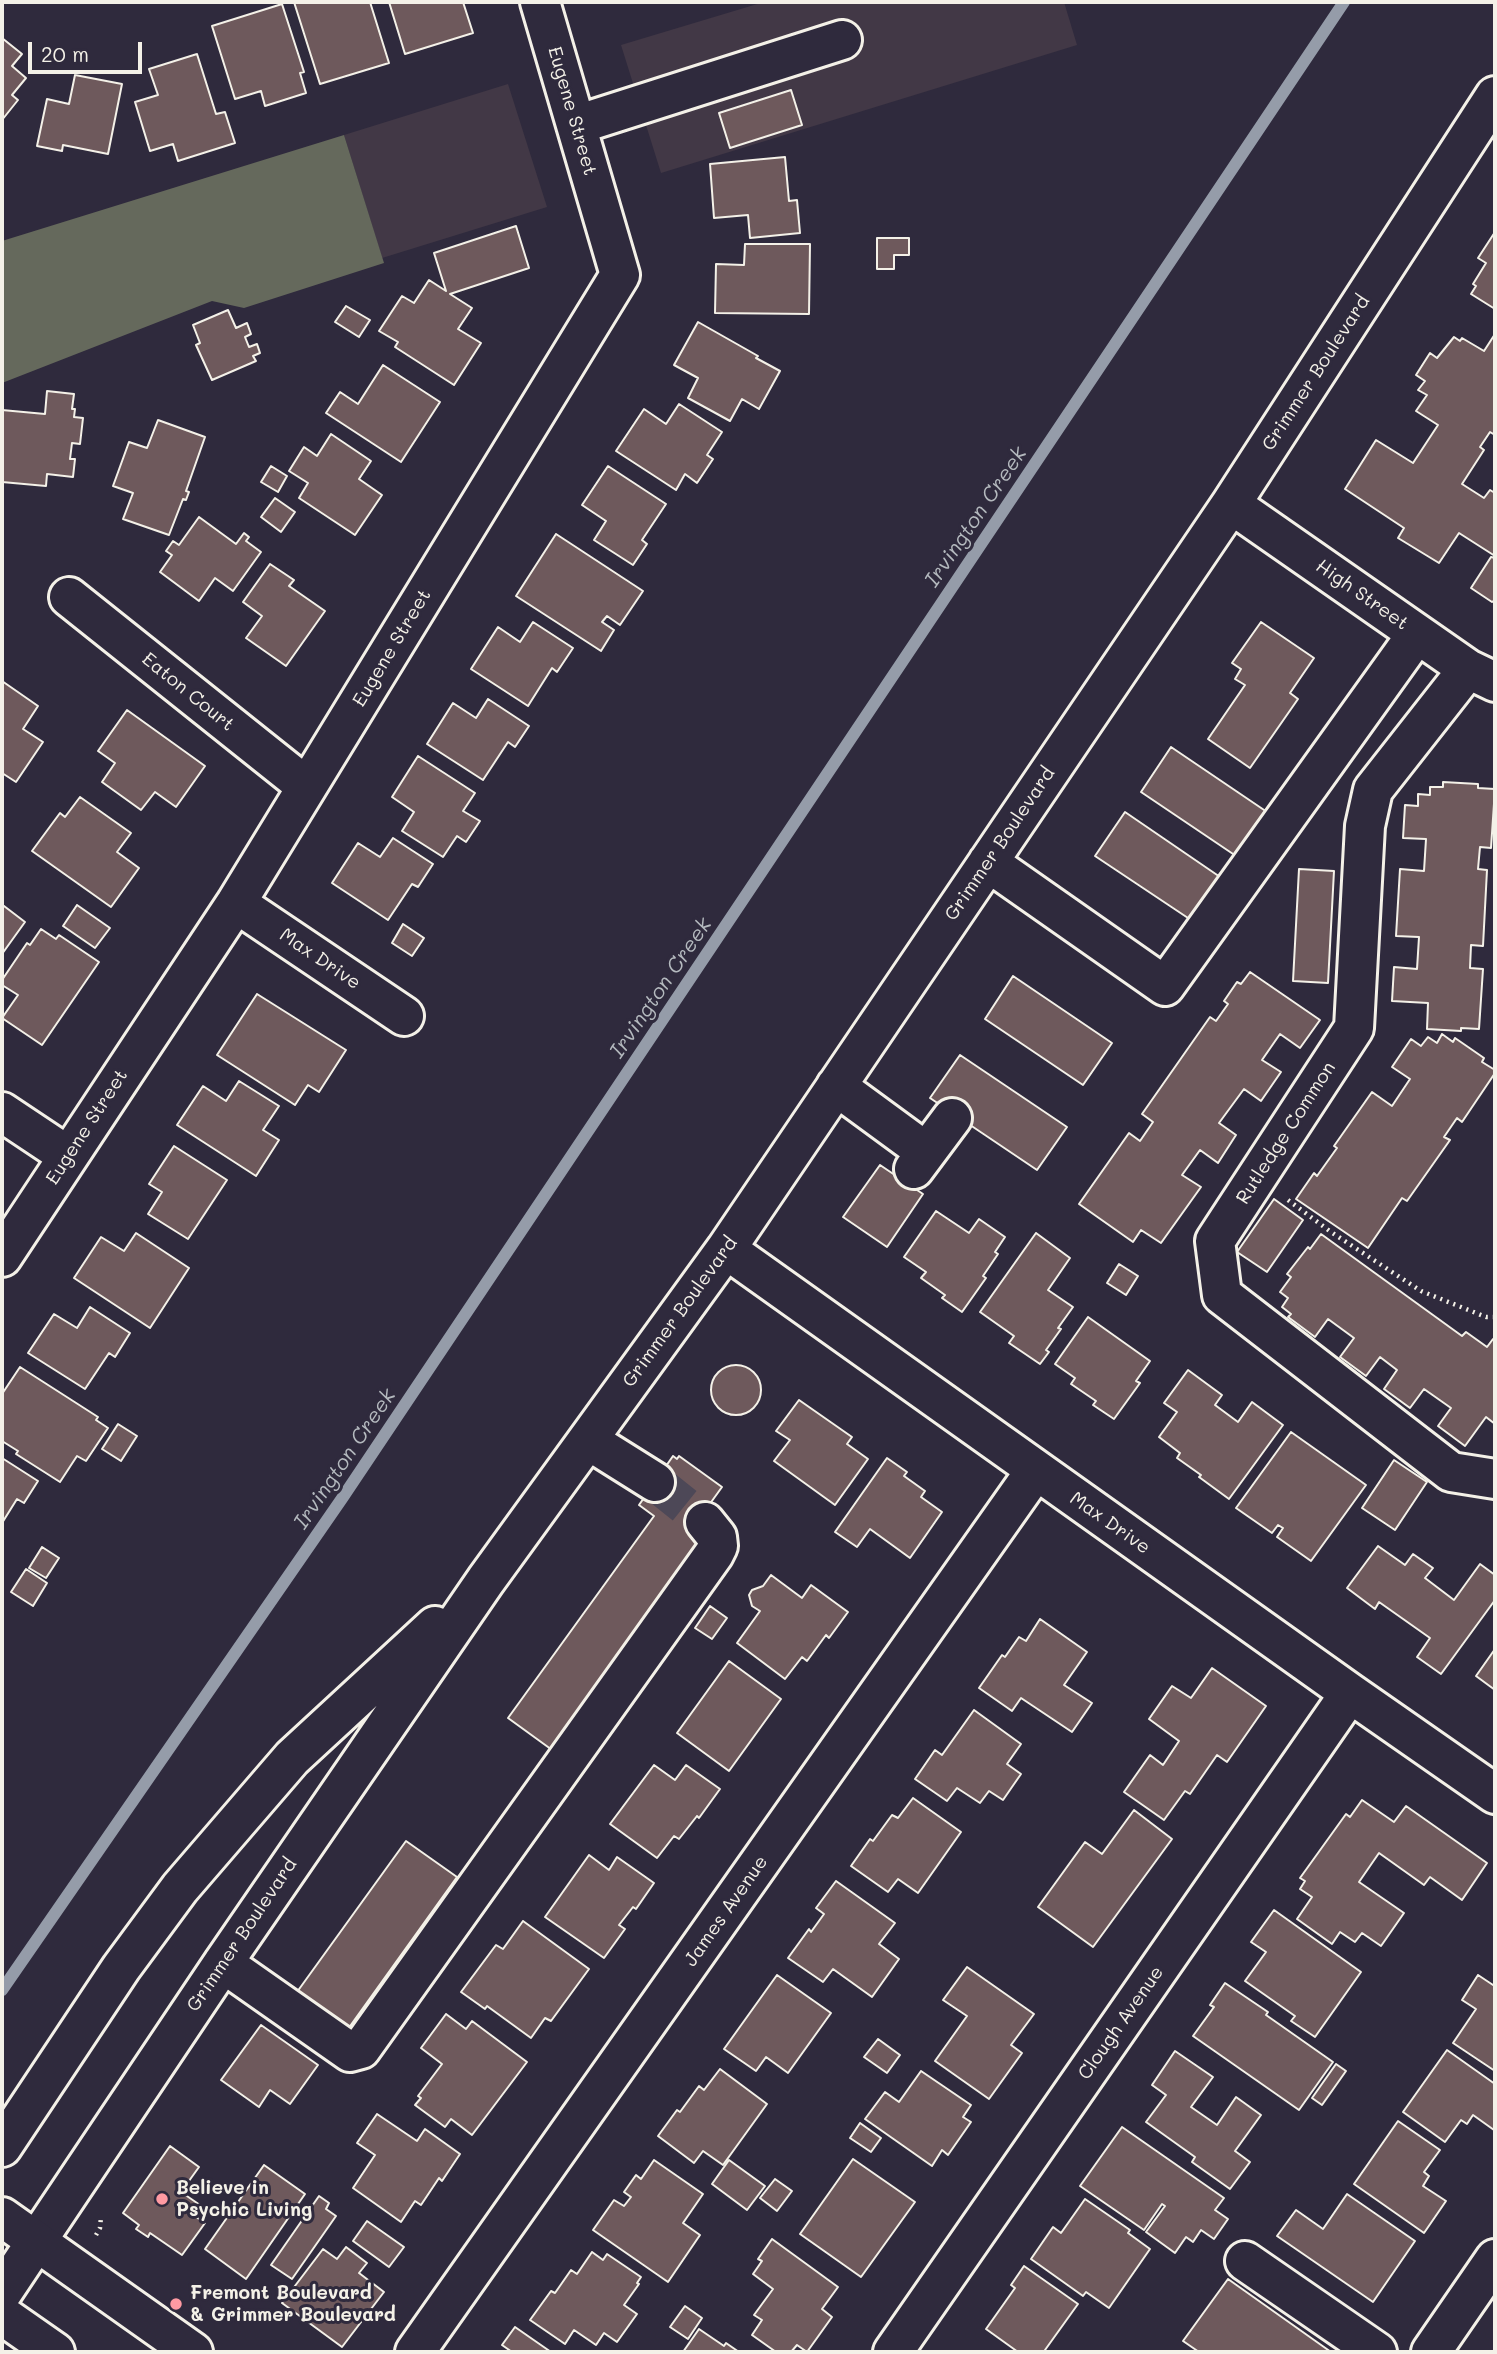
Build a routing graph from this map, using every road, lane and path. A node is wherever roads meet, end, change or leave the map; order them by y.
1 (540, 2) edge
2 (842, 40) dead end
3 (1495, 96) edge
4 (576, 125) junction
5 (1231, 503) junction
6 (69, 597) dead end
7 (1417, 634) junction
8 (1481, 675) edge
9 (307, 787) junction
10 (988, 862) junction
11 (236, 903) junction
12 (404, 1016) dead end
13 (836, 1086) junction
14 (2, 1112) edge
15 (951, 1118) dead end
16 (68, 1156) junction
17 (1256, 1177) junction
18 (726, 1249) junction
19 (2, 1256) edge
20 (1495, 1317) edge
21 (588, 1440) junction
22 (1036, 1470) junction
23 (1495, 1479) edge
24 (655, 1482) tunnel mouth
25 (705, 1522) tunnel mouth
26 (486, 1580) junction
27 (1350, 1693) junction
28 (1495, 1794) edge
29 (223, 1963) junction
30 (2, 2147) edge
31 (2, 2217) edge
32 (36, 2242) junction
33 (1495, 2259) edge
34 (1245, 2262) dead end
35 (2, 2292) edge
36 (2, 2315) edge
37 (55, 2352) edge
38 (193, 2352) edge
39 (415, 2352) edge
40 (893, 2352) edge
41 (1377, 2352) edge
42 (1431, 2352) edge

1 - 4 street, Eugene Street
2 - 4 street
3 - 5 street, Grimmer Boulevard
4 - 9 street, Eugene Street
5 - 7 street, High Street
5 - 10 street, Grimmer Boulevard
6 - 9 street, Eaton Court
7 - 8 street, High Street
7 - 10 street
8 - 17 street, Rutledge Common
9 - 11 street, Eugene Street
10 - 13 street, Grimmer Boulevard
11 - 12 street, Max Drive
11 - 16 street, Eugene Street
13 - 15 street
13 - 18 street, Grimmer Boulevard
14 - 16 street
16 - 19 street, Eugene Street
17 - 20 path
17 - 23 street, Rutledge Common
18 - 21 street, Grimmer Boulevard
18 - 22 street, Max Drive
21 - 24 street
21 - 26 street, Grimmer Boulevard
22 - 27 street, Max Drive
22 - 39 street, James Avenue
25 - 29 street
26 - 29 street, Grimmer Boulevard
26 - 30 street, Grimmer Boulevard
27 - 28 street, Max Drive
27 - 40 street, Clough Avenue
29 - 32 street, Grimmer Boulevard
31 - 32 street
32 - 35 street, Grimmer Boulevard
32 - 38 street
33 - 42 street
34 - 41 street
36 - 37 street

